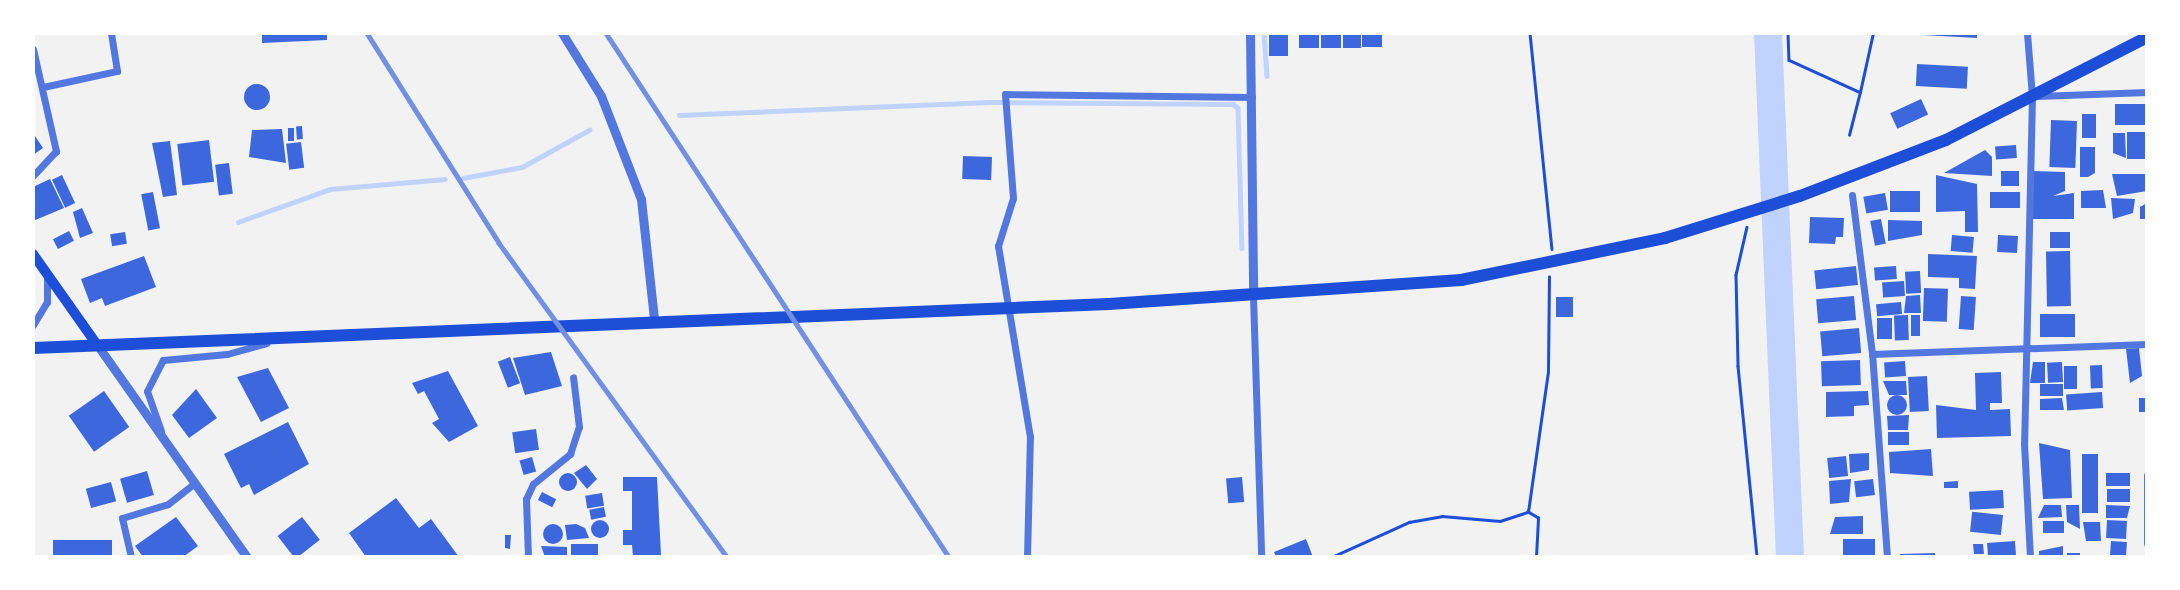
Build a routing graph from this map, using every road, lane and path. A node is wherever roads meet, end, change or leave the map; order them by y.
1 (111, 33) edge
2 (562, 33) edge
3 (1250, 33) edge
4 (1531, 33) edge
5 (1788, 33) edge
6 (1872, 33) edge
7 (2027, 33) edge
8 (2147, 37) edge
9 (33, 48) edge
10 (43, 86) junction
11 (1860, 92) junction
12 (2147, 92) edge
13 (2032, 96) junction
14 (1252, 97) junction
15 (1849, 135) dead end
16 (33, 176) edge
17 (1852, 195) dead end
18 (1748, 213) junction
19 (33, 254) edge
20 (1549, 263) junction
21 (47, 274) junction
22 (1253, 296) junction
23 (654, 318) junction
24 (33, 326) edge
25 (285, 337) junction
26 (2147, 344) edge
27 (98, 346) junction
28 (33, 348) edge
29 (2026, 350) junction
30 (1872, 354) junction
31 (573, 377) dead end
32 (164, 438) junction
33 (2147, 475) edge
34 (195, 483) junction
35 (1528, 512) junction
36 (2147, 543) edge
37 (131, 557) edge
38 (247, 557) edge
39 (528, 557) edge
40 (1027, 557) edge
41 (1261, 557) edge
42 (1332, 557) edge
43 (1536, 557) edge
44 (1757, 557) edge
45 (1887, 557) edge
46 (2030, 557) edge

1 - 10 street
2 - 23 street
3 - 14 street
4 - 20 path
5 - 11 path
6 - 11 path
7 - 13 street
8 - 13 highway
9 - 10 street
10 - 16 street
11 - 15 path
12 - 13 street
13 - 18 highway
13 - 29 street
14 - 22 street
14 - 40 street
17 - 30 street
18 - 20 highway
18 - 44 path
19 - 21 main road
20 - 22 highway
20 - 35 path
21 - 24 street
21 - 27 main road
22 - 23 highway
22 - 41 street
23 - 25 highway
25 - 27 highway
25 - 32 street
26 - 29 street
27 - 28 highway
27 - 32 street
29 - 30 street
29 - 46 street
30 - 45 street
31 - 39 street
32 - 34 street
33 - 36 street
34 - 37 street
34 - 38 street
35 - 42 path
35 - 43 path

